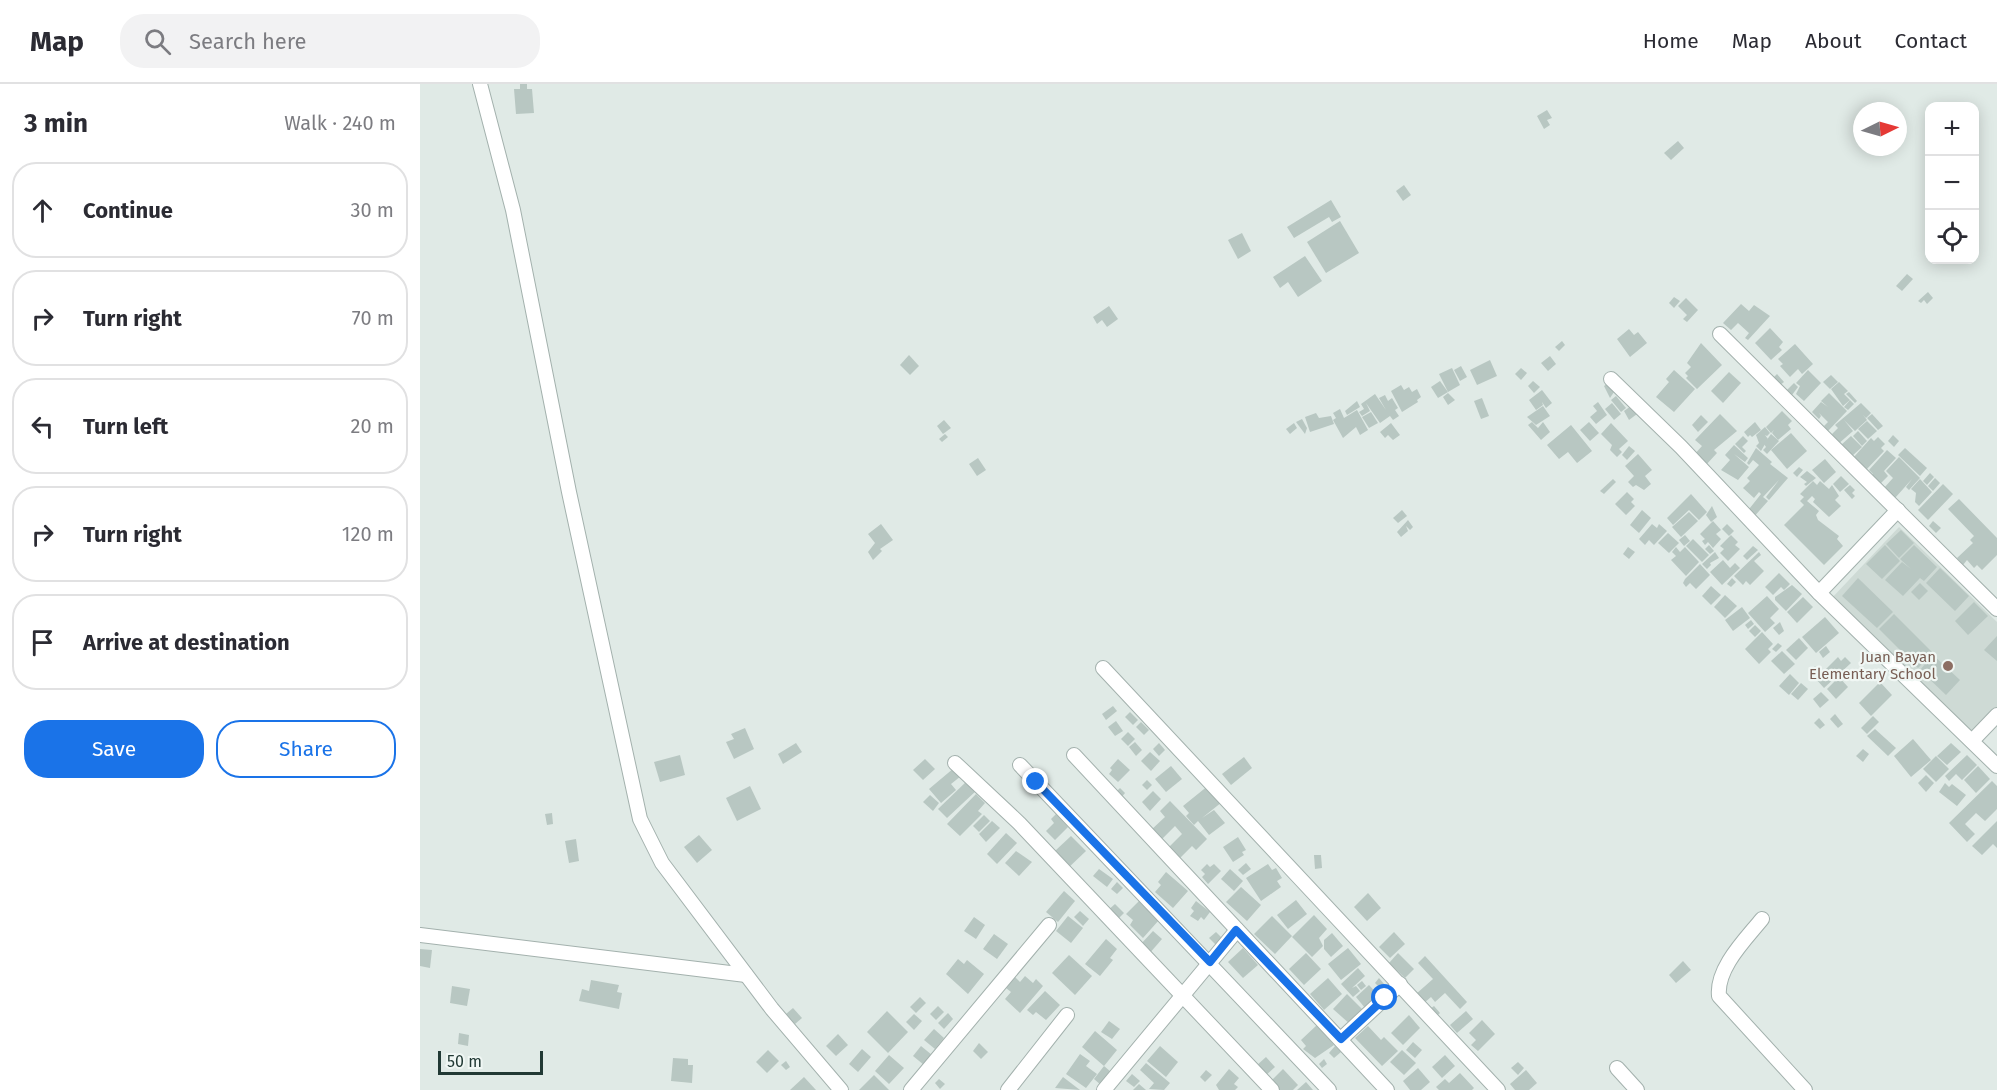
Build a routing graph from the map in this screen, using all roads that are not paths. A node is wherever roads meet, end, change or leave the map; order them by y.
1 (480, 84) edge
2 (1719, 334) dead end
3 (1611, 379) dead end
4 (1898, 510) junction
5 (1819, 593) junction
6 (1997, 609) edge
7 (1103, 668) dead end
8 (1997, 715) edge
9 (1972, 741) junction
10 (1074, 755) dead end
11 (955, 763) dead end
12 (1020, 765) dead end
13 (1997, 766) edge
14 (1762, 919) dead end
15 (1049, 925) dead end
16 (1236, 930) junction
17 (420, 934) edge
18 (1210, 962) junction
19 (746, 975) junction
20 (1400, 984) junction
21 (1182, 994) junction
22 (1067, 1015) dead end
23 (1341, 1039) junction
24 (1617, 1068) dead end
25 (841, 1090) edge
26 (911, 1090) edge
27 (1008, 1090) edge
28 (1104, 1090) edge
29 (1272, 1090) edge
30 (1329, 1090) edge
31 (1387, 1090) edge
32 (1498, 1090) edge
33 (1637, 1090) edge
34 (1805, 1090) edge

1 - 19 street
2 - 4 street
3 - 5 street
4 - 5 street
4 - 6 street
5 - 9 street
7 - 20 street
8 - 9 street
9 - 13 street
10 - 16 street
11 - 21 street
12 - 18 street
14 - 34 street
15 - 26 street
16 - 18 street
16 - 23 street
17 - 19 street
18 - 21 street
18 - 30 street
19 - 25 street
20 - 23 street
20 - 32 street
21 - 28 street
21 - 29 street
22 - 27 street
23 - 31 street
24 - 33 street

